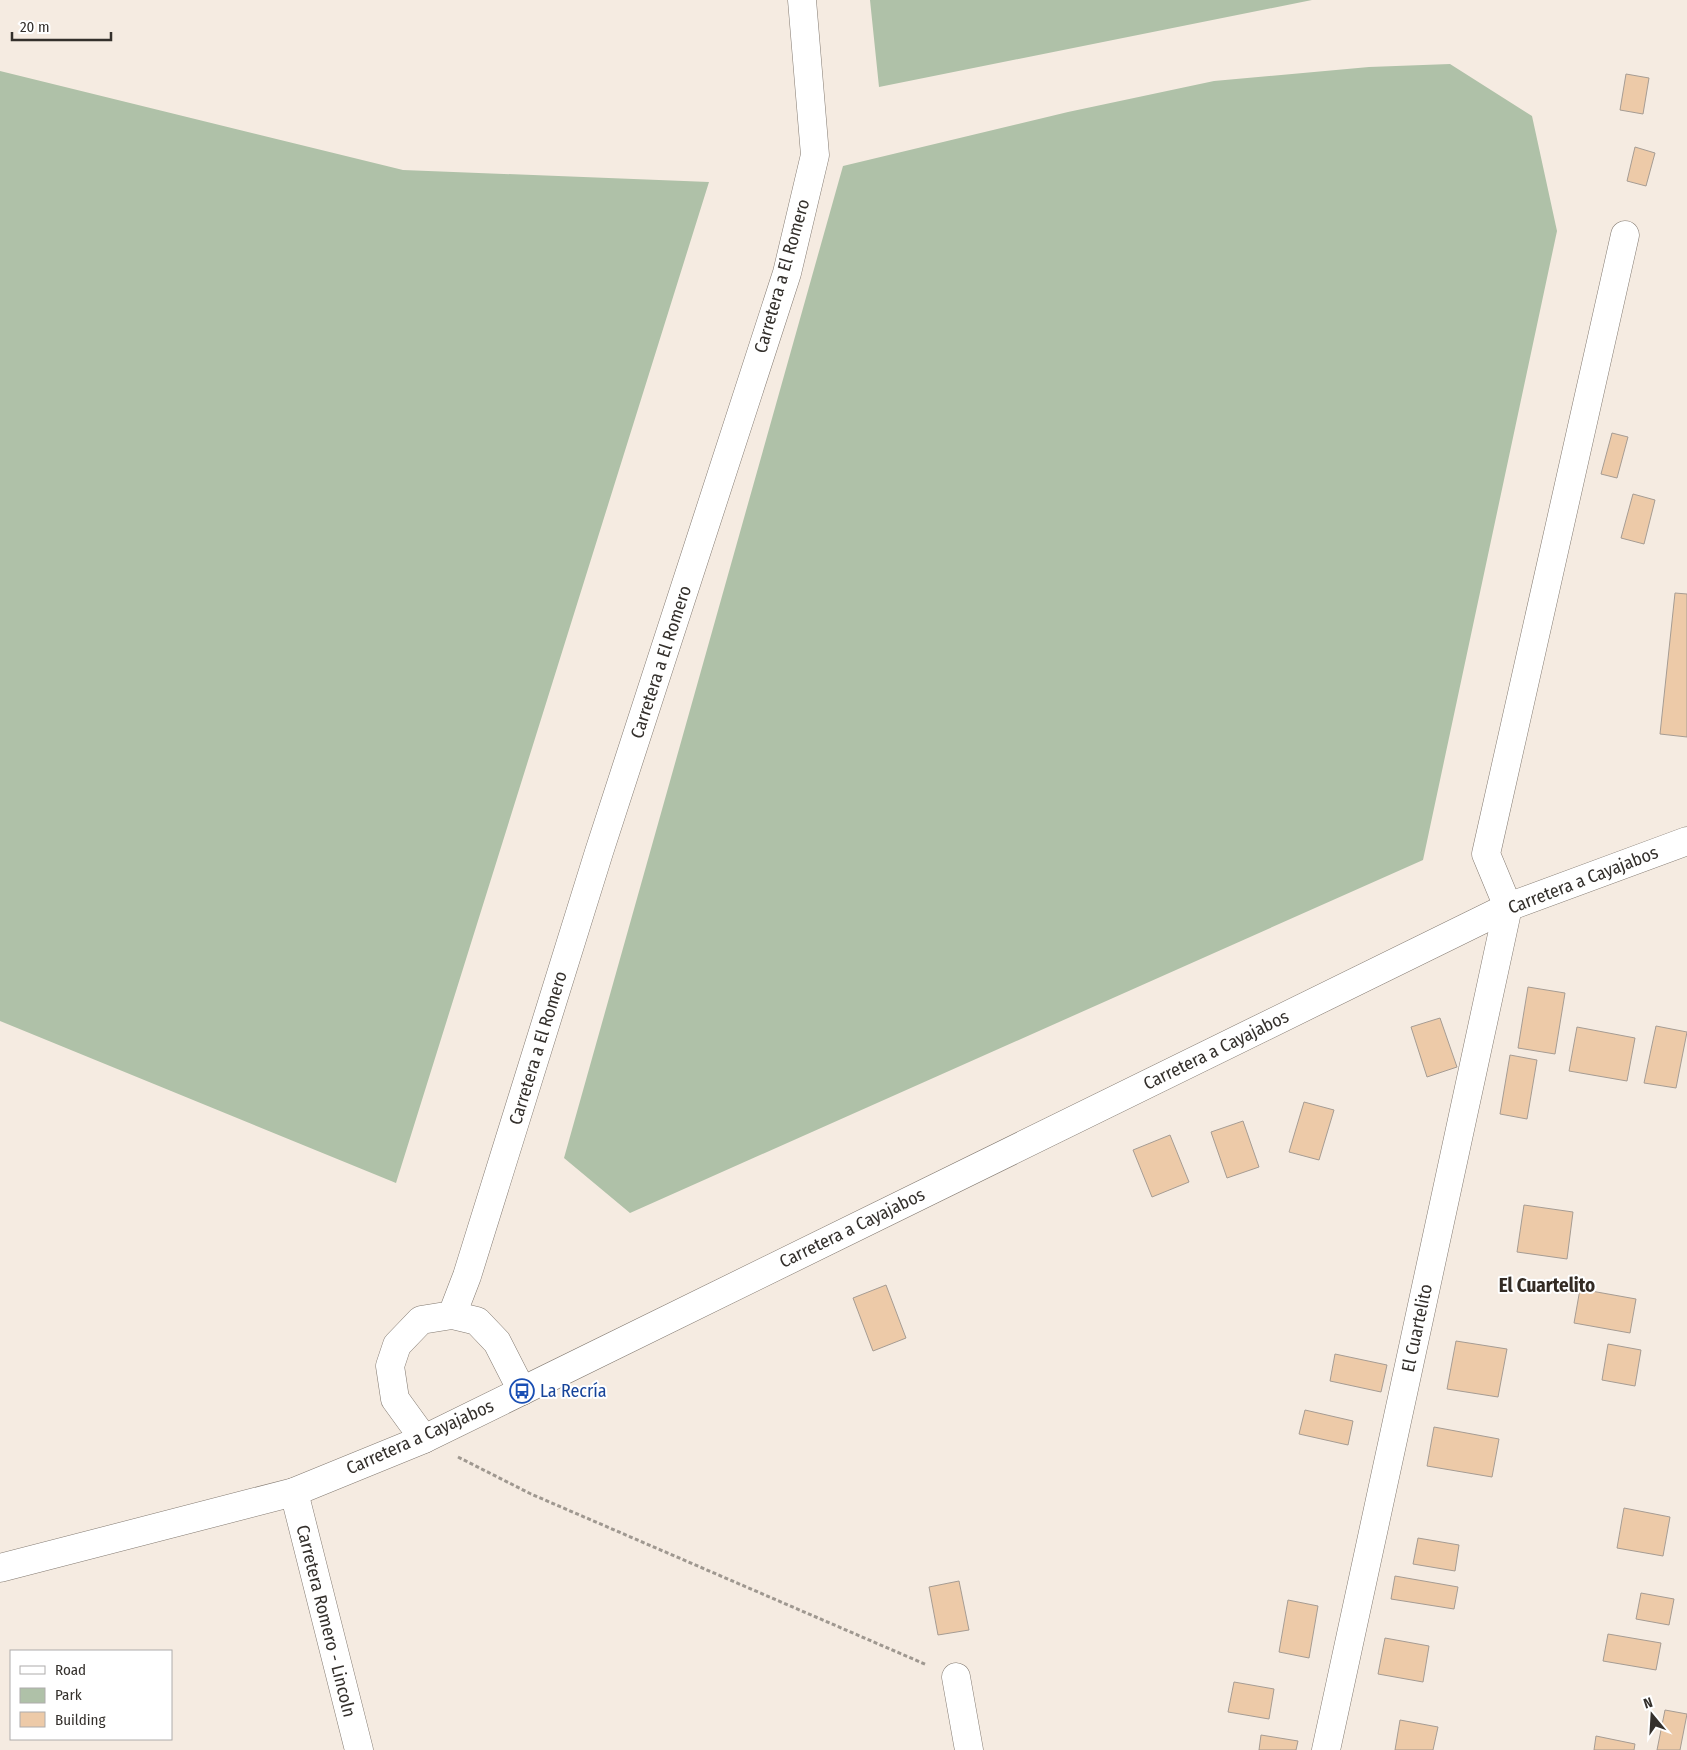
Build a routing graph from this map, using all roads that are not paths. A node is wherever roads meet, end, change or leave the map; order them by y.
1 (802, 0) edge
2 (1625, 235) dead end
3 (1687, 841) edge
4 (1508, 907) junction
5 (452, 1315) junction
6 (522, 1390) junction
7 (424, 1439) junction
8 (294, 1492) junction
9 (0, 1568) edge
10 (956, 1677) road end
11 (359, 1750) edge
12 (969, 1750) edge
13 (1326, 1750) edge

1 - 5 street, Carretera a El Romero
2 - 4 street
3 - 4 street, Carretera a Cayajabos
4 - 6 street, Carretera a Cayajabos
4 - 13 street, El Cuartelito
5 - 6 street
5 - 7 street
6 - 7 street, Carretera a Cayajabos
7 - 8 street, Carretera a Cayajabos
8 - 9 street, Carretera a Cayajabos
8 - 11 street, Carretera Romero - Lincoln
10 - 12 street

